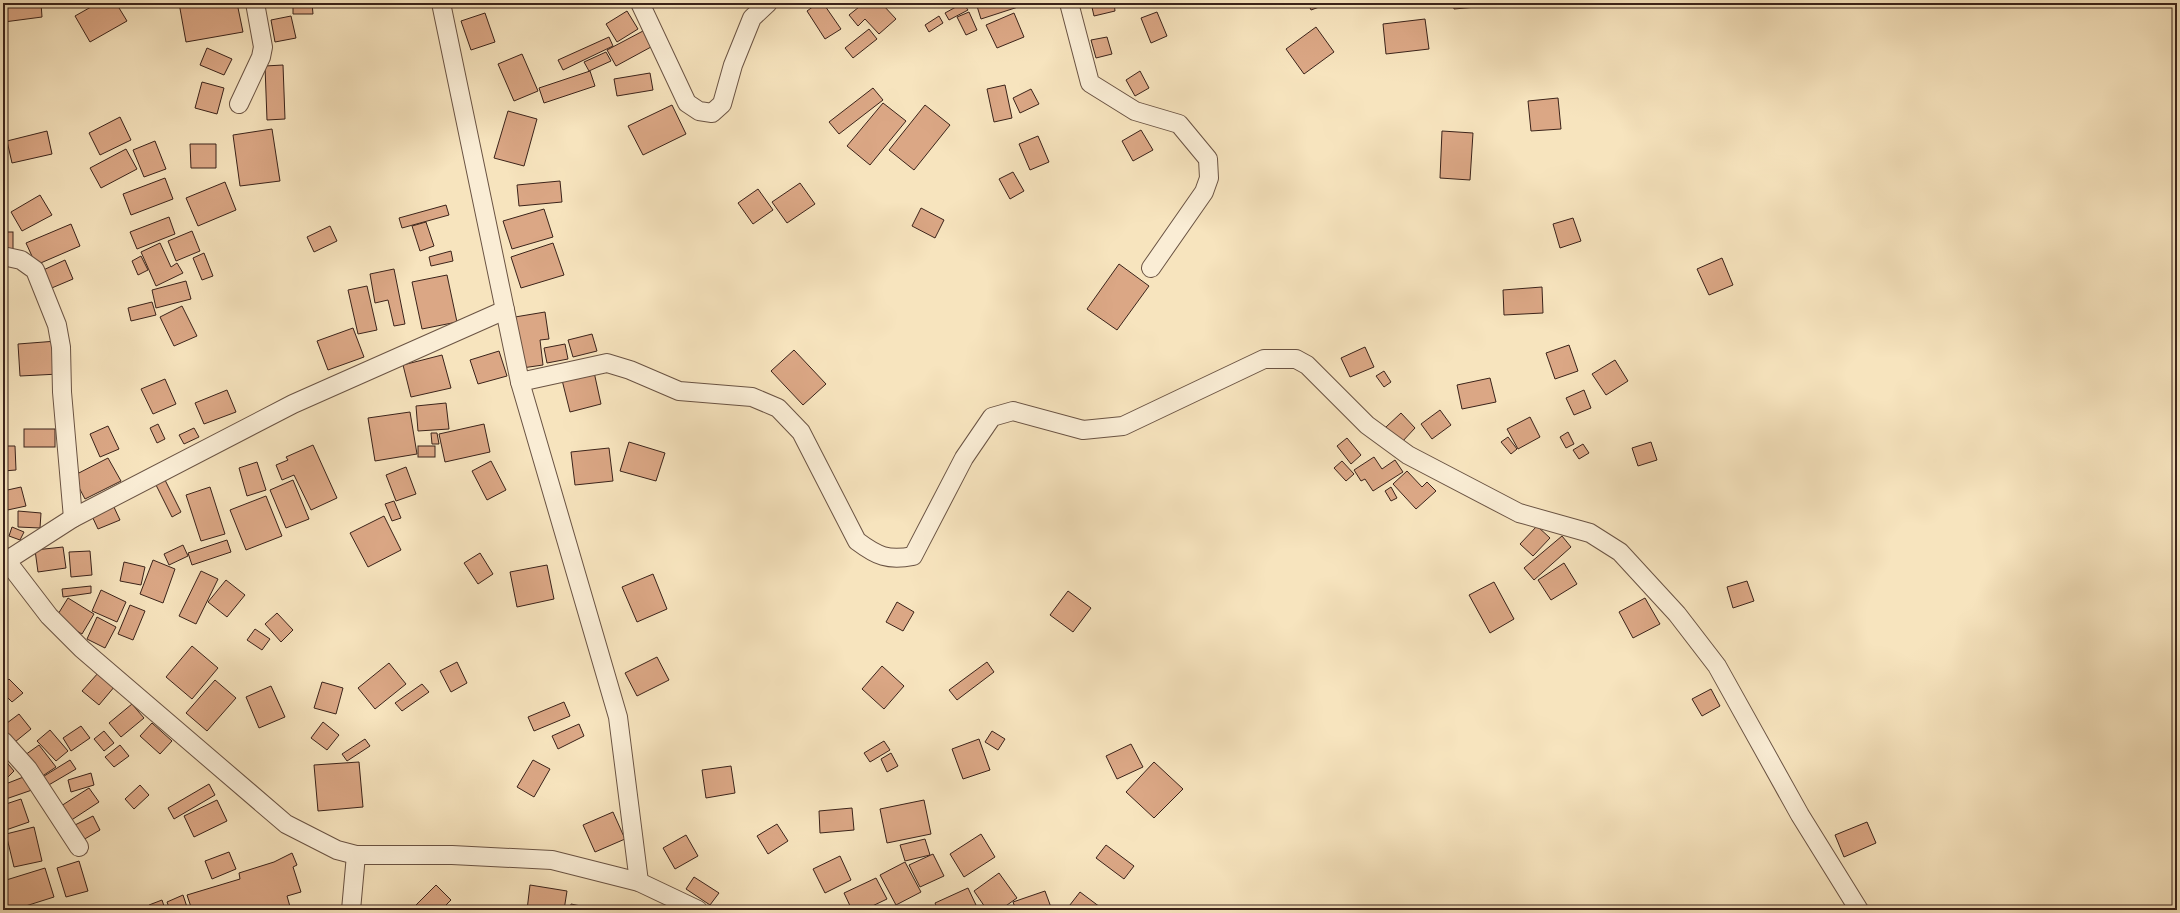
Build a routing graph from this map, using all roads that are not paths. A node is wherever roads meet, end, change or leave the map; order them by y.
1 (255, 3) edge
2 (440, 3) edge
3 (640, 3) edge
4 (768, 3) edge
5 (1069, 3) edge
6 (239, 104) dead end
7 (3, 256) edge
8 (1152, 268) dead end
9 (505, 310) junction
10 (520, 382) junction
11 (73, 518) junction
12 (4, 560) edge
13 (3, 741) edge
14 (79, 847) dead end
15 (356, 855) junction
16 (639, 882) junction
17 (351, 910) edge
18 (698, 910) edge
19 (1859, 910) edge

1 - 6 street
2 - 9 street
3 - 4 street
5 - 8 street
7 - 11 street
9 - 10 street
9 - 11 street
10 - 16 street
10 - 19 street
11 - 12 street
12 - 15 street
13 - 14 street
15 - 16 street
15 - 17 street
16 - 18 street

